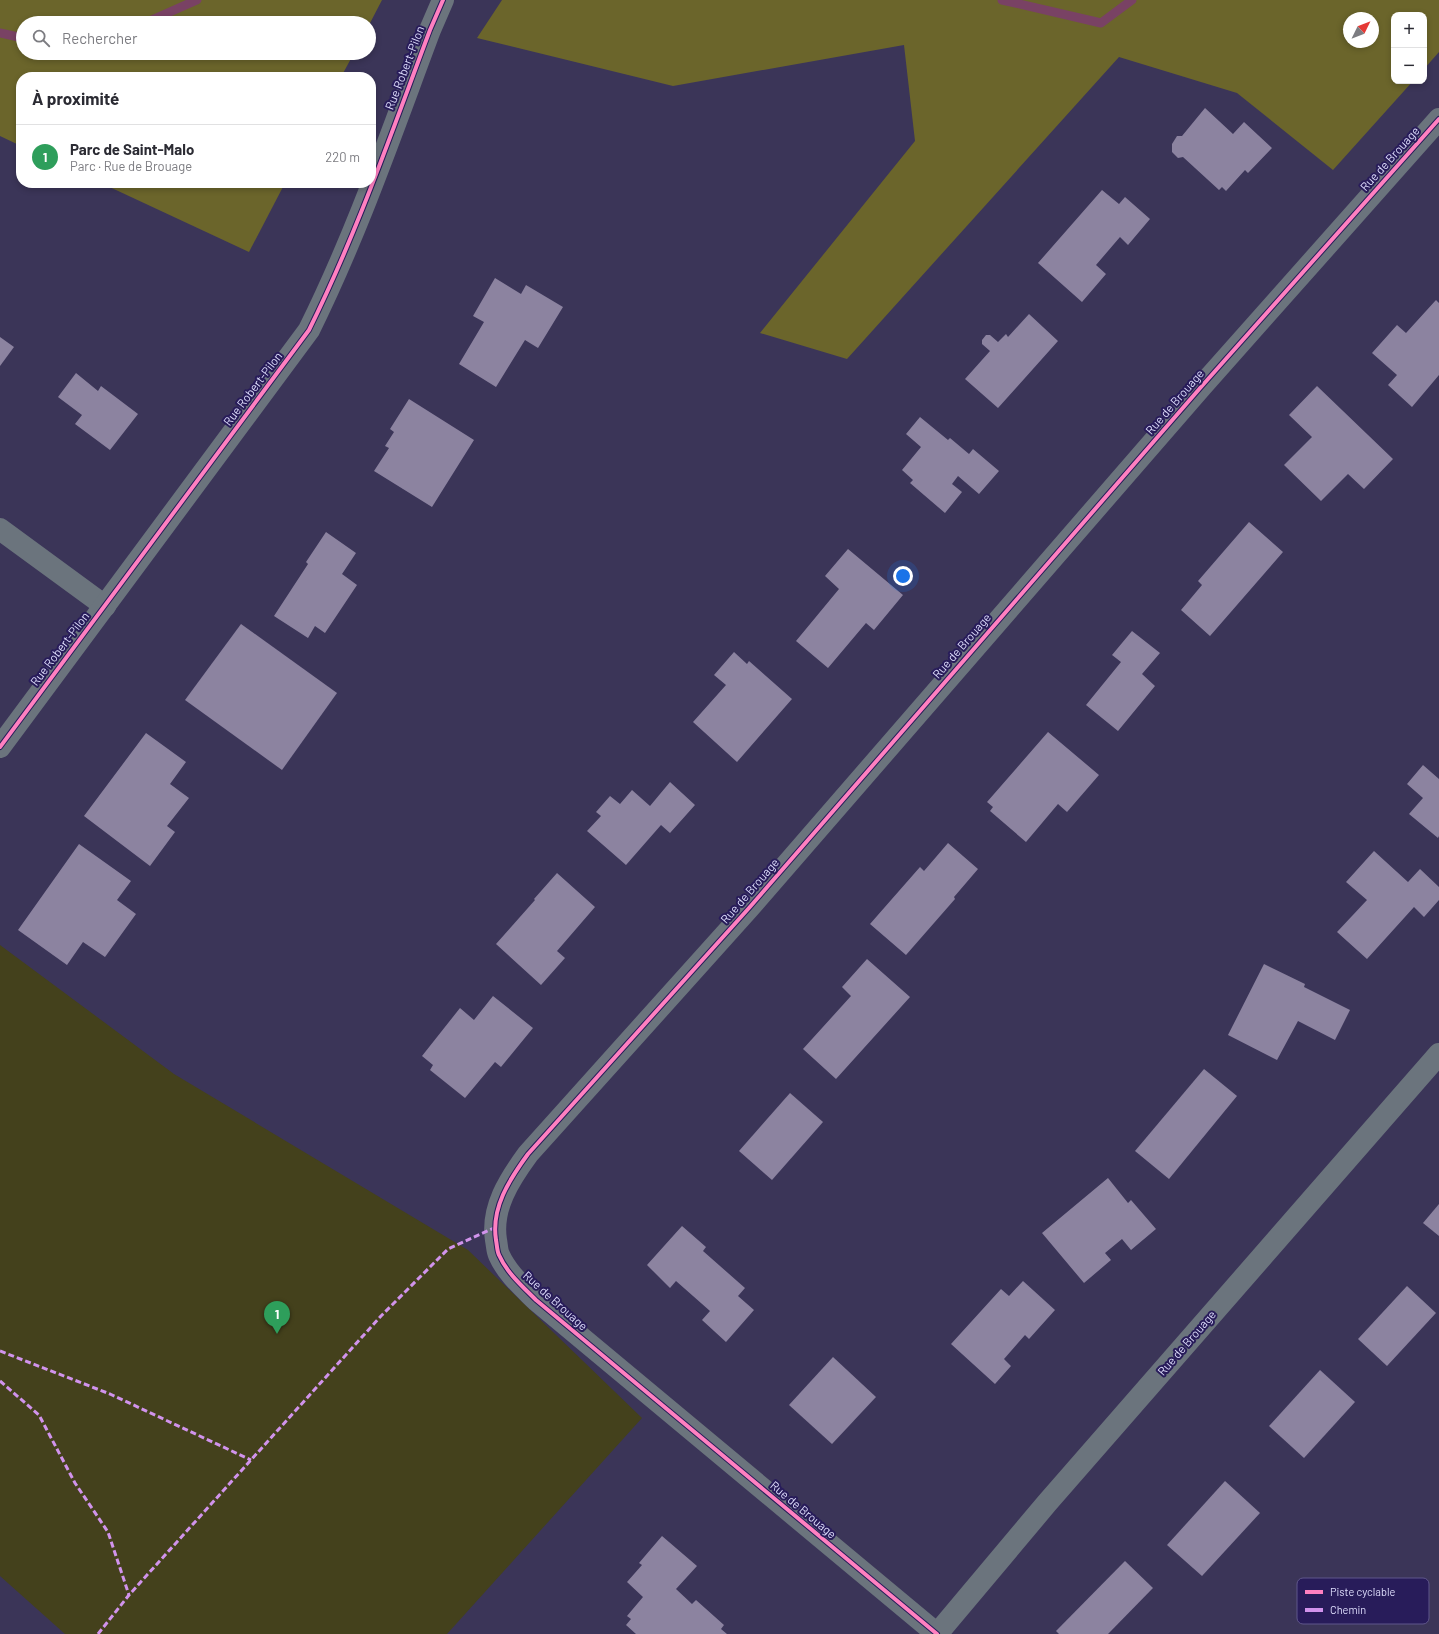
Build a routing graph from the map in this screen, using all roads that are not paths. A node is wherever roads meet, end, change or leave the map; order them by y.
1 (443, 0) edge
2 (1439, 119) edge
3 (376, 174) edge
4 (371, 188) edge
5 (0, 529) edge
6 (105, 606) junction
7 (0, 747) edge
8 (1439, 1054) edge
9 (937, 1634) edge

1 - 3 street, Rue Robert-Pilon
2 - 9 street, Rue de Brouage
4 - 6 street, Rue Robert-Pilon
5 - 6 street
6 - 7 street, Rue Robert-Pilon
8 - 9 street, Rue de Brouage

